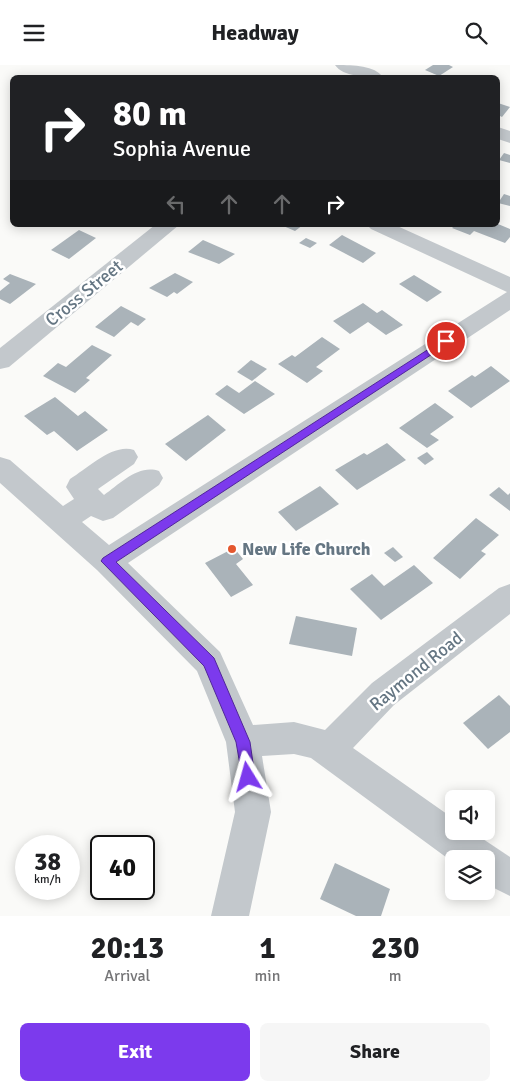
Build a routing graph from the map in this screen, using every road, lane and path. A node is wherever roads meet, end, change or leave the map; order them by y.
1 (344, 65) edge
2 (388, 65) edge
3 (369, 75) edge
4 (373, 75) edge
5 (166, 227) edge
6 (382, 227) edge
7 (510, 286) edge
8 (510, 299) edge
9 (0, 361) edge
10 (125, 457) dead end
11 (0, 467) edge
12 (149, 478) dead end
13 (92, 501) junction
14 (62, 522) junction
15 (107, 561) junction
16 (510, 597) edge
17 (243, 742) junction
18 (328, 751) junction
19 (466, 850) edge
20 (495, 868) edge
21 (510, 877) edge
22 (230, 916) edge

1 - 3 street
2 - 4 street
5 - 9 street, Cross Street
6 - 7 street
8 - 15 street
10 - 13 street
11 - 14 street
12 - 13 street
13 - 14 street
14 - 15 street
15 - 17 street
16 - 18 street, Raymond Road
17 - 18 street
17 - 22 street
18 - 19 street
20 - 21 street

